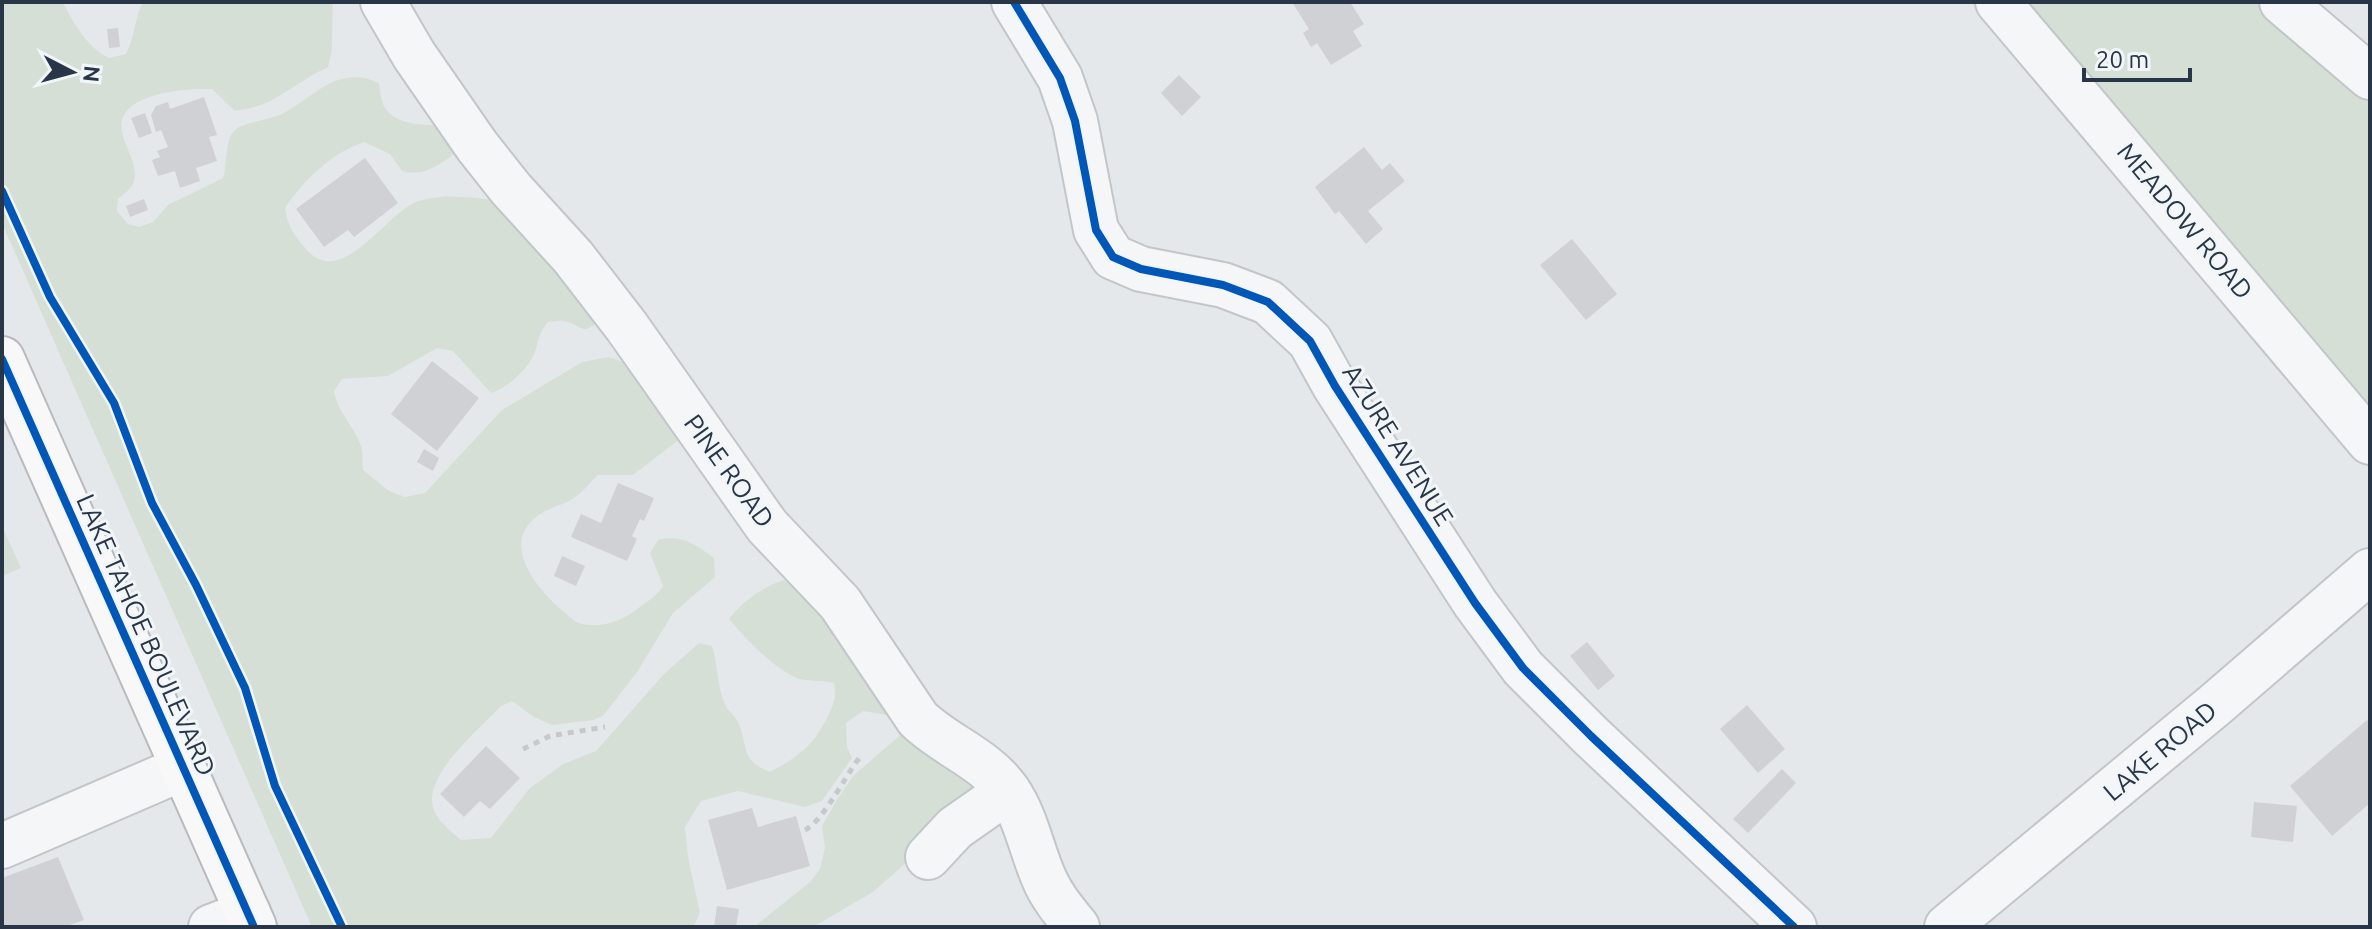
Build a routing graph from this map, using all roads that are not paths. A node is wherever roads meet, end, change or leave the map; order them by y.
1 (383, 2) edge
2 (1014, 2) edge
3 (1998, 2) edge
4 (2282, 2) edge
5 (2370, 77) edge
6 (2, 359) edge
7 (2370, 442) edge
8 (2370, 571) edge
9 (183, 768) junction
10 (1008, 791) junction
11 (2, 846) edge
12 (928, 857) dead end
13 (237, 922) edge
14 (1077, 927) edge
15 (1794, 927) edge
16 (1947, 927) edge

1 - 10 street, PINE ROAD
2 - 15 street, AZURE AVENUE
3 - 7 street, MEADOW ROAD
4 - 5 street
6 - 9 highway, LAKE TAHOE BOULEVARD
8 - 16 street, LAKE ROAD
9 - 11 street
9 - 13 highway, LAKE TAHOE BOULEVARD
10 - 12 street
10 - 14 street, PINE ROAD

